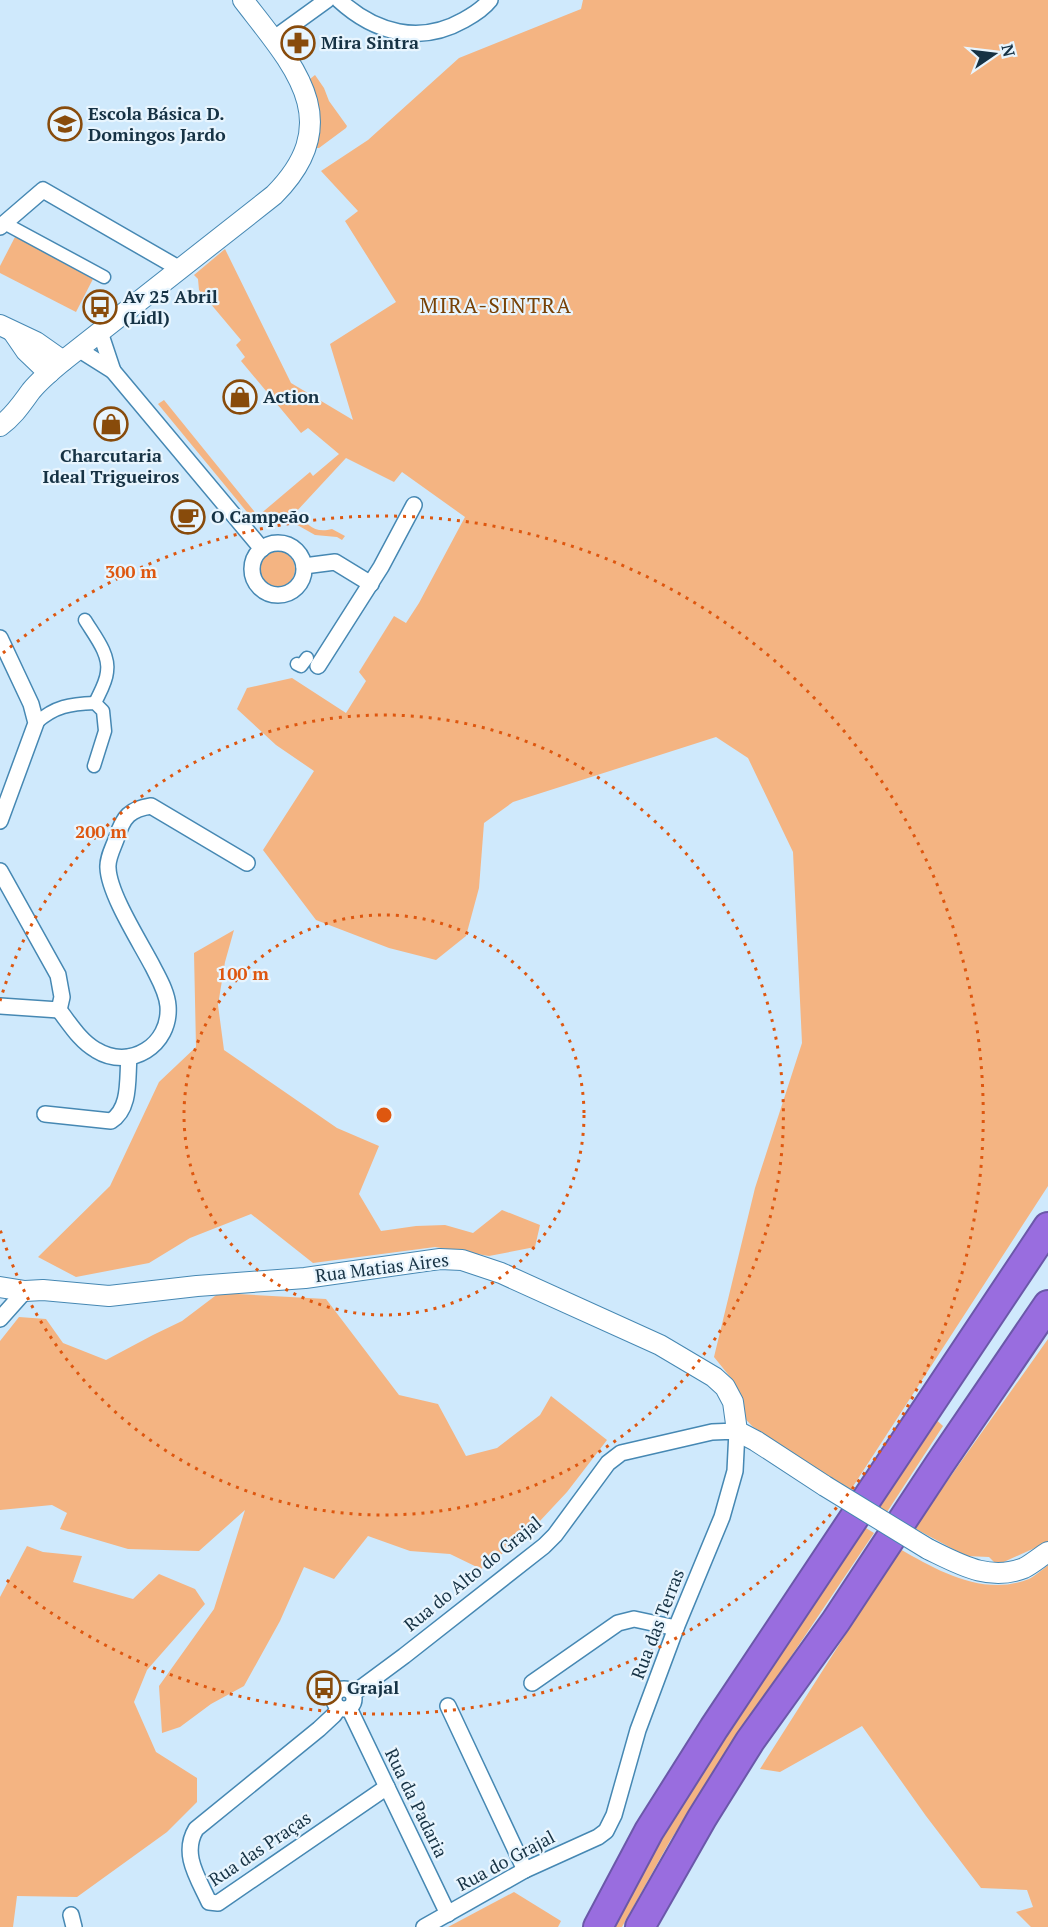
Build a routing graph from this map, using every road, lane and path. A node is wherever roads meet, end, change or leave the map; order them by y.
1 (243, 0) edge
2 (327, 0) edge
3 (339, 0) edge
4 (490, 0) edge
5 (273, 39) junction
6 (2, 225) edge
7 (180, 269) junction
8 (104, 277) dead end
9 (6, 328) edge
10 (100, 332) junction
11 (26, 351) junction
12 (63, 361) junction
13 (113, 371) junction
14 (32, 390) junction
15 (0, 426) edge
16 (414, 505) dead end
17 (262, 549) junction
18 (304, 566) junction
19 (371, 584) junction
20 (85, 620) dead end
21 (0, 638) edge
22 (307, 663) dead end
23 (95, 704) junction
24 (36, 723) junction
25 (94, 766) dead end
26 (0, 821) edge
27 (247, 863) dead end
28 (0, 871) edge
29 (0, 1006) edge
30 (59, 1010) junction
31 (129, 1057) junction
32 (45, 1114) dead end
33 (1048, 1227) edge
34 (0, 1287) edge
35 (25, 1291) junction
36 (1048, 1305) edge
37 (0, 1319) edge
38 (736, 1431) junction
39 (1048, 1552) edge
40 (676, 1628) junction
41 (532, 1683) dead end
42 (347, 1703) junction
43 (448, 1706) dead end
44 (387, 1786) junction
45 (606, 1831) joint
46 (190, 1840) joint
47 (525, 1870) junction
48 (448, 1914) junction
49 (424, 1927) edge
50 (598, 1927) edge
51 (640, 1927) edge

1 - 5 street
2 - 5 street
3 - 4 street
5 - 7 street
6 - 7 street
6 - 8 street
7 - 10 street
9 - 11 street
9 - 12 street
10 - 12 street
10 - 13 street
11 - 12 street
11 - 14 street
12 - 13 street
12 - 14 street
13 - 17 street
14 - 15 street
16 - 19 street
17 - 18 street
17 - 18 street
18 - 19 street
19 - 22 street
20 - 23 street
21 - 24 street
23 - 24 street
23 - 25 street
24 - 26 street
27 - 31 street
28 - 30 street
29 - 30 street
30 - 31 street
31 - 32 street
33 - 50 highway
34 - 35 street, Rua Matias Aires
35 - 37 street
35 - 38 street, Rua Matias Aires
36 - 51 highway
38 - 39 street, bridge
38 - 40 street, Rua das Terras
38 - 42 street, Rua do Alto do Grajal
40 - 41 street
40 - 45 street, Rua das Terras
42 - 44 street, Rua da Padaria
42 - 46 street, Rua do Alto do Grajal
43 - 47 street
44 - 46 street, Rua das Praças
44 - 48 street, Rua da Padaria
45 - 47 street, Rua do Grajal
47 - 48 street, Rua do Grajal
48 - 49 street, Rua do Grajal

